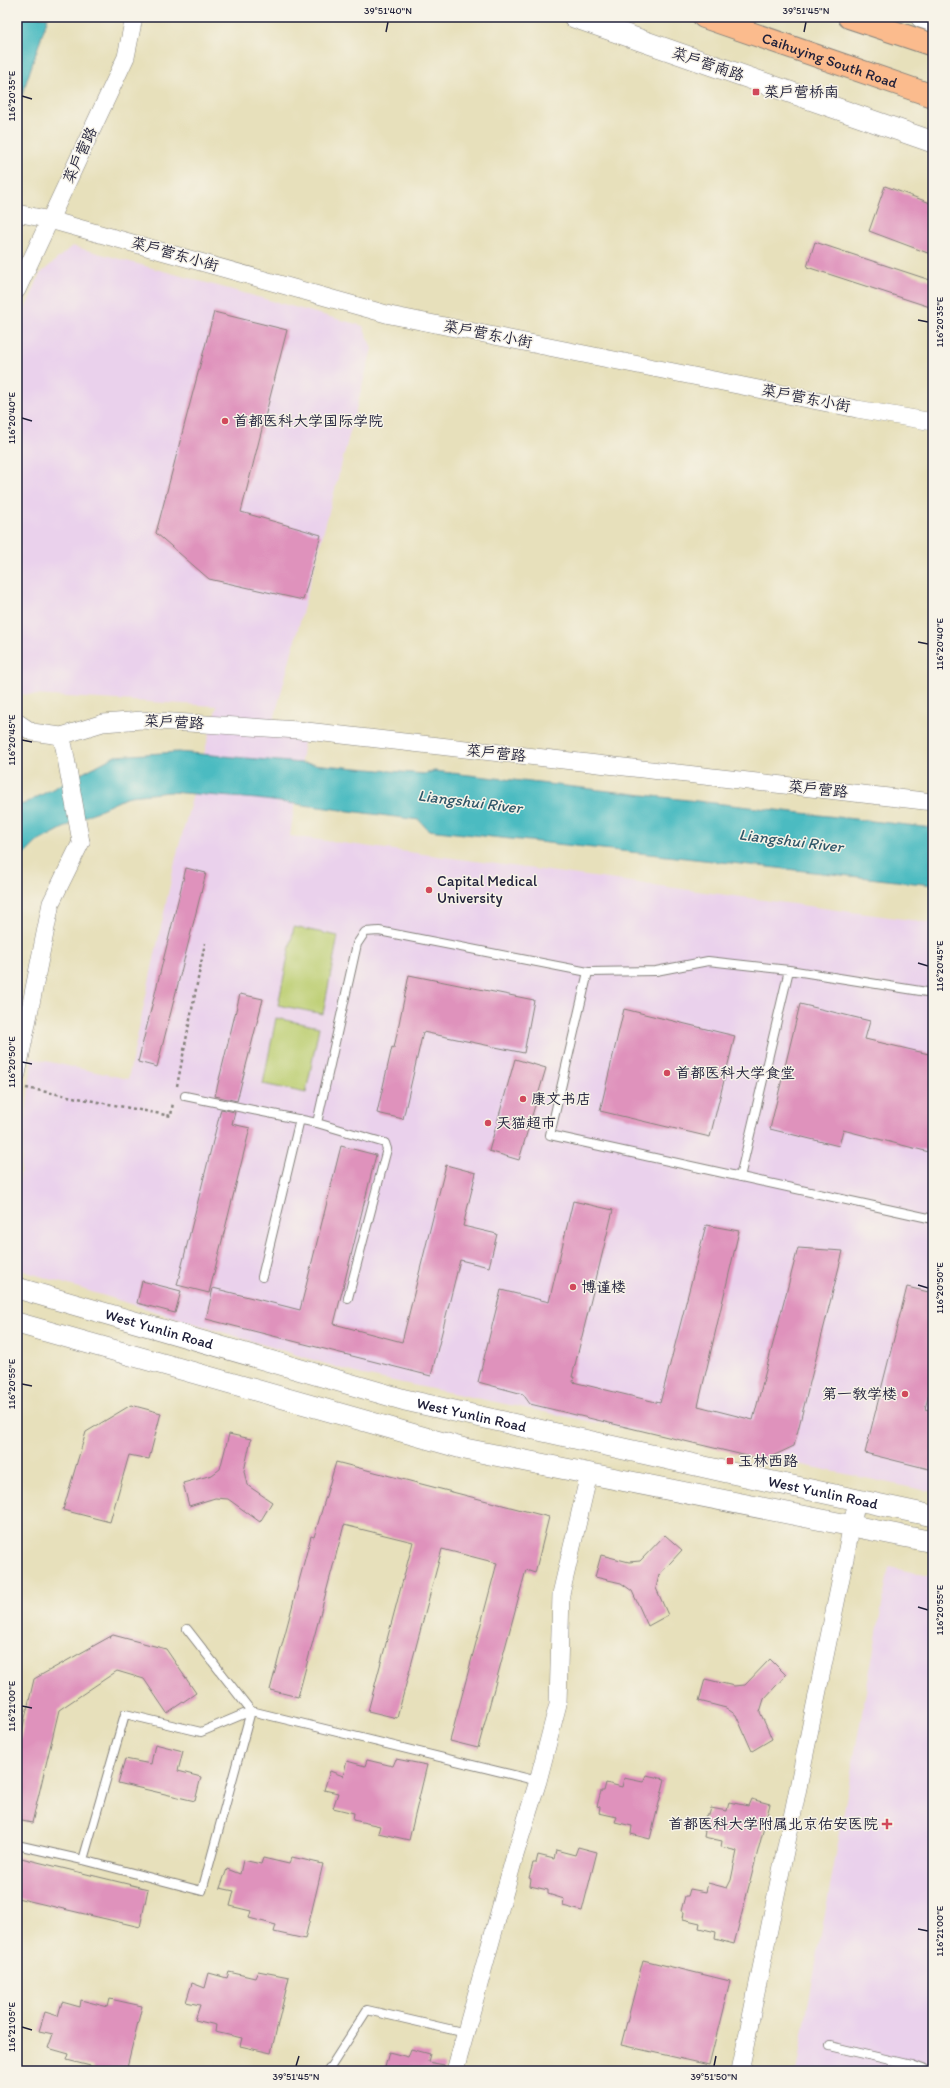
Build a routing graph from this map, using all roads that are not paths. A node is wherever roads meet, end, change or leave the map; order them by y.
1 (134, 17) edge
2 (574, 17) edge
3 (704, 17) edge
4 (849, 17) edge
5 (921, 17) edge
6 (933, 21) edge
7 (933, 45) edge
8 (933, 96) edge
9 (933, 142) edge
10 (17, 213) edge
11 (50, 220) junction
12 (17, 290) edge
13 (933, 422) edge
14 (17, 722) edge
15 (62, 742) junction
16 (933, 802) edge
17 (789, 970) junction
18 (588, 972) junction
19 (933, 993) edge
20 (21, 1081) edge
21 (185, 1096) dead end
22 (300, 1119) junction
23 (317, 1123) junction
24 (740, 1177) junction
25 (933, 1219) edge
26 (262, 1277) dead end
27 (17, 1288) edge
28 (348, 1298) dead end
29 (17, 1323) edge
30 (589, 1474) junction
31 (857, 1500) junction
32 (933, 1516) edge
33 (851, 1525) junction
34 (933, 1542) edge
35 (187, 1629) dead end
36 (251, 1710) junction
37 (538, 1781) junction
38 (17, 1845) edge
39 (83, 1860) junction
40 (466, 2033) junction
41 (830, 2046) dead end
42 (328, 2071) edge
43 (455, 2071) edge
44 (740, 2071) edge
45 (927, 2071) edge

1 - 11 street, 菜户营路
2 - 9 street, 菜户营南路
3 - 8 highway, Caihuying South Road
4 - 7 highway
5 - 6 street
10 - 11 street, 菜户营东小街
11 - 12 street, 菜户营路
11 - 13 street, 菜户营东小街
14 - 15 street, 菜户营路
15 - 16 street, 菜户营路
15 - 20 street, bridge
17 - 18 lane
17 - 19 lane
17 - 24 lane
18 - 23 lane
18 - 24 lane
21 - 22 lane
22 - 23 lane
22 - 26 lane
23 - 28 lane
24 - 25 lane
27 - 31 street, West Yunlin Road
29 - 30 street, West Yunlin Road
30 - 33 street, West Yunlin Road
30 - 37 street
31 - 32 street, West Yunlin Road
31 - 33 street
33 - 34 street, West Yunlin Road
33 - 44 street
35 - 36 lane
36 - 37 lane
36 - 39 lane
36 - 39 lane
37 - 40 street
38 - 39 lane
40 - 42 lane
40 - 43 street
41 - 45 lane

